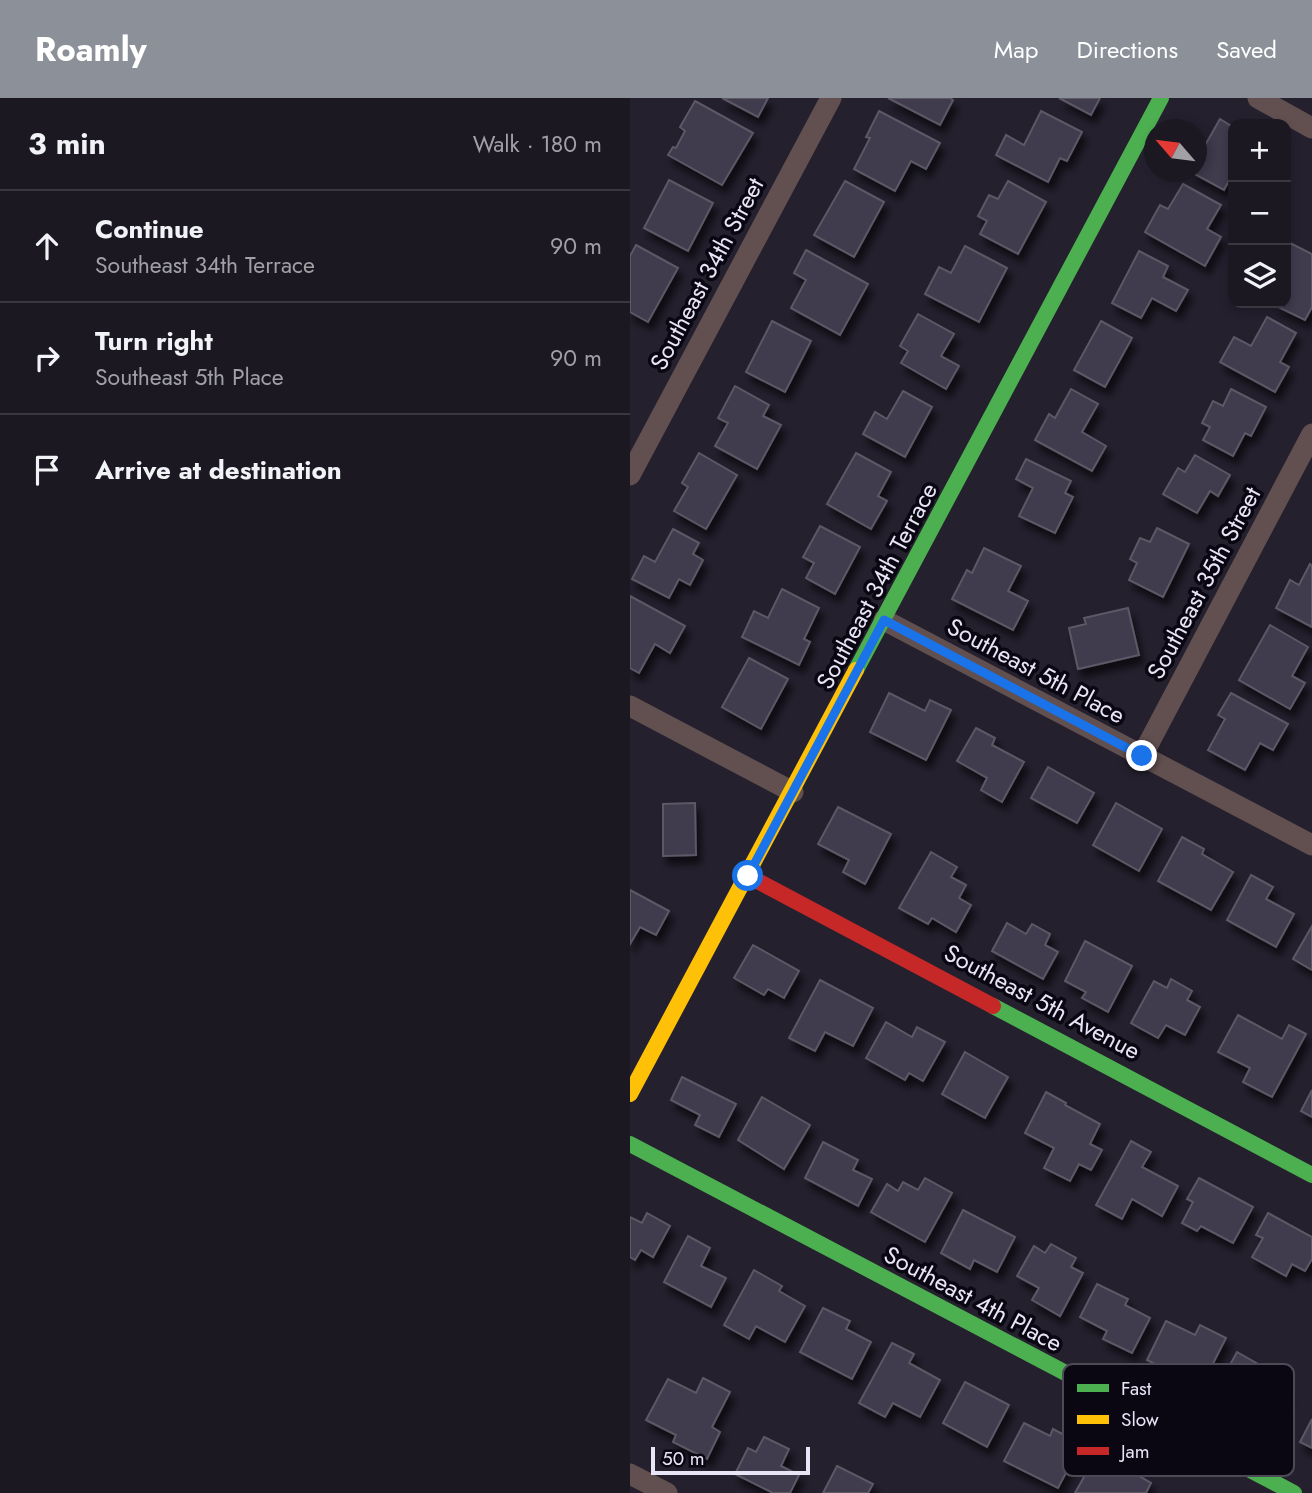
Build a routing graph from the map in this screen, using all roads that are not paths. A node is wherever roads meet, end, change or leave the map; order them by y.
1 (831, 98) edge
2 (1161, 98) edge
3 (1258, 98) edge
4 (1312, 128) edge
5 (1312, 435) edge
6 (630, 475) edge
7 (884, 620) junction
8 (630, 706) edge
9 (1142, 756) junction
10 (793, 792) junction
11 (1312, 845) edge
12 (748, 876) junction
13 (630, 1094) edge
14 (630, 1144) edge
15 (1312, 1175) edge
16 (1063, 1372) edge
17 (630, 1474) edge
18 (1262, 1476) edge
19 (667, 1493) edge
20 (1294, 1493) edge

1 - 6 street, Southeast 34th Street
2 - 7 street, Southeast 34th Terrace
3 - 4 street
5 - 9 street, Southeast 35th Street
7 - 9 street, Southeast 5th Place
7 - 10 street, Southeast 34th Terrace
8 - 10 street
9 - 11 street, Southeast 5th Place
10 - 12 street, Southeast 34th Terrace
12 - 13 street, Southeast 34th Terrace
12 - 15 street, Southeast 5th Avenue
14 - 16 street, Southeast 4th Place
17 - 19 street
18 - 20 street, Southeast 4th Place

